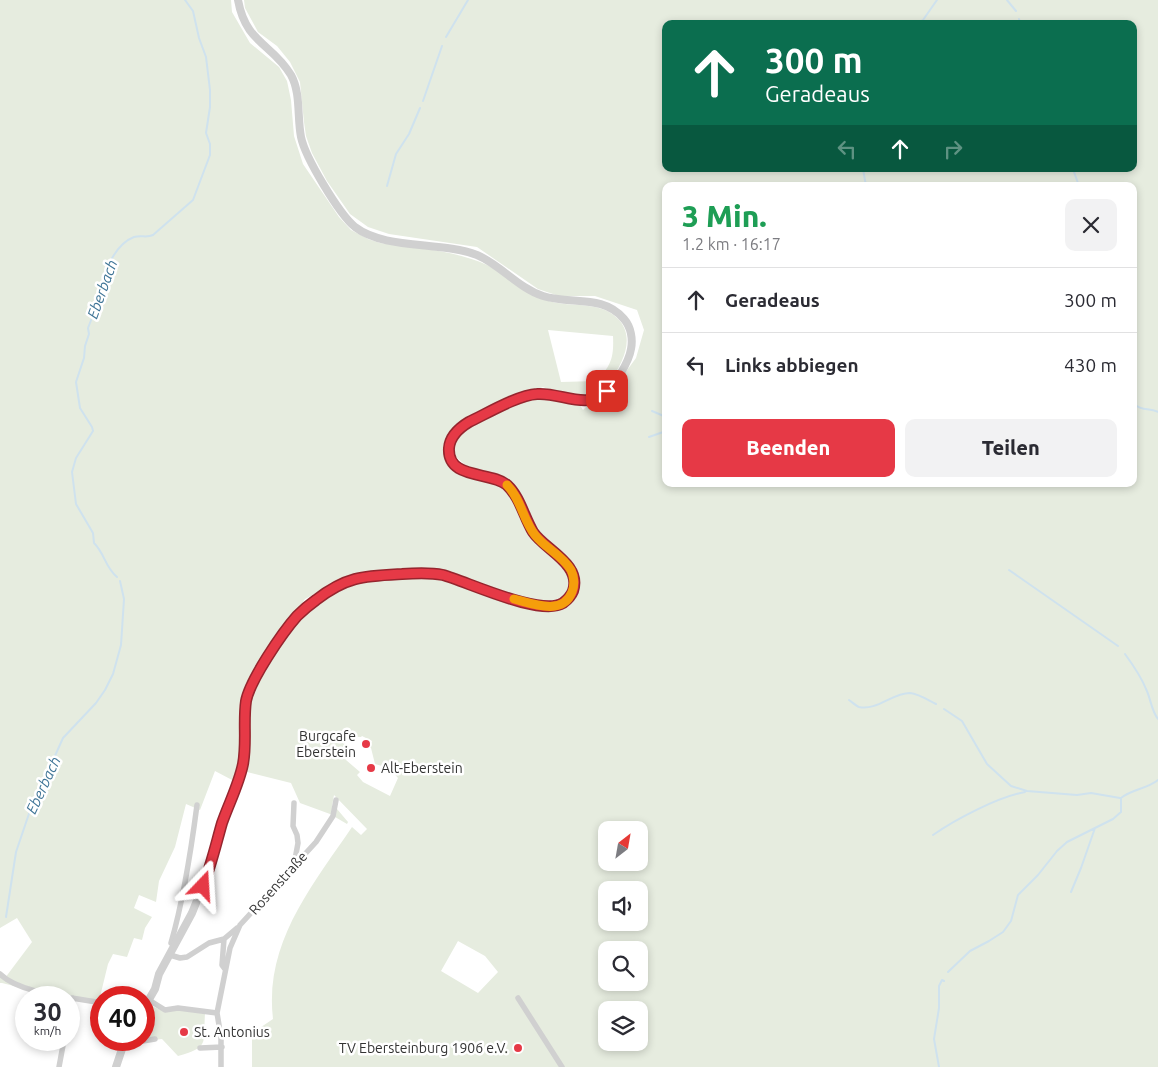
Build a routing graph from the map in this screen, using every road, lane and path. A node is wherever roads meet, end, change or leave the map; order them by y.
1 (238, 0) edge
2 (336, 800) dead end
3 (294, 803) dead end
4 (197, 805) dead end
5 (293, 868) junction
6 (240, 925) junction
7 (224, 939) junction
8 (175, 946) junction
9 (170, 955) junction
10 (225, 968) junction
11 (0, 974) edge
12 (19, 986) edge
13 (155, 989) edge
14 (518, 998) dead end
15 (155, 1004) edge
16 (217, 1013) junction
17 (222, 1047) junction
18 (200, 1048) dead end
19 (62, 1051) edge
20 (122, 1051) edge
21 (59, 1067) edge
22 (116, 1067) edge
23 (221, 1067) edge
24 (562, 1067) edge

1 - 8 street
2 - 5 street, Rosenstraße
3 - 5 street
4 - 8 street
5 - 6 street, Rosenstraße
6 - 7 street
6 - 10 street, Rosenstraße
7 - 9 street
7 - 10 street, Rosenstraße
8 - 9 street
9 - 13 street
10 - 16 street, Rosenstraße
11 - 12 street
14 - 24 street
15 - 16 street
16 - 17 street, Rosenstraße
17 - 18 street
17 - 23 street, Rosenstraße
19 - 21 street
20 - 22 street

